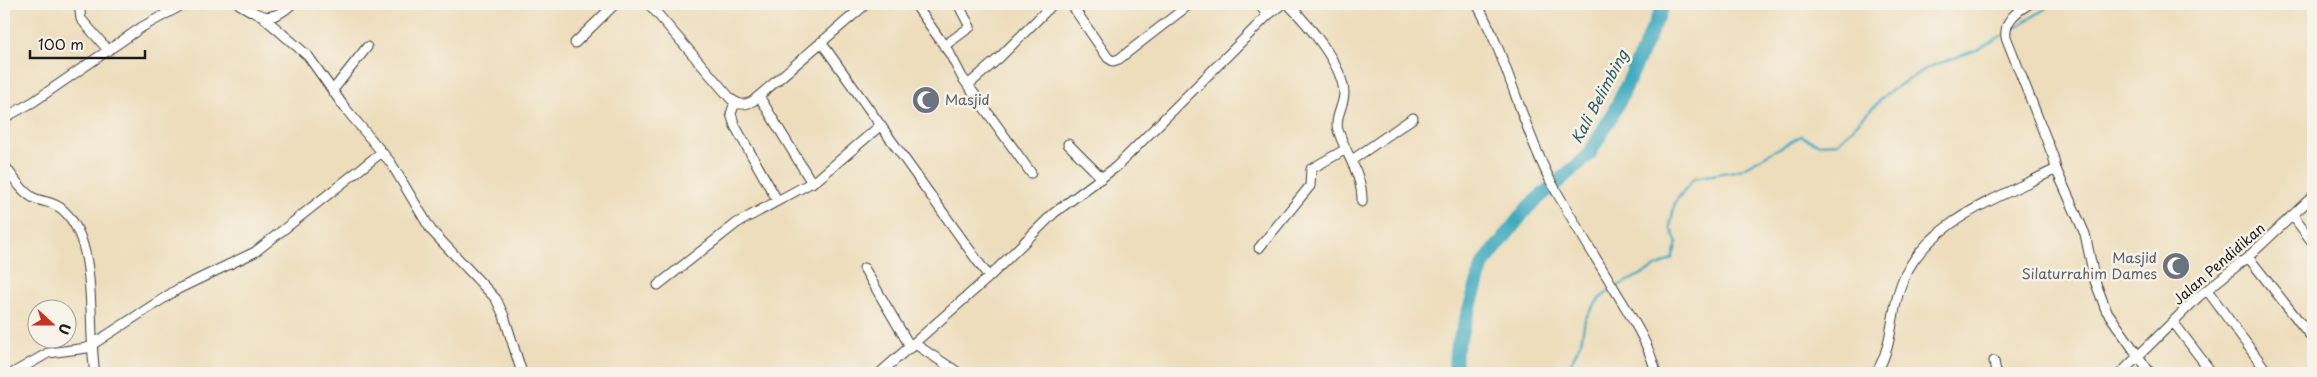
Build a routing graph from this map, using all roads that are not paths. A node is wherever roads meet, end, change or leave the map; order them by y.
1 (79, 4) edge
2 (184, 4) edge
3 (239, 4) edge
4 (292, 4) edge
5 (615, 4) edge
6 (649, 4) edge
7 (866, 4) edge
8 (915, 4) edge
9 (958, 4) edge
10 (1053, 4) edge
11 (1072, 4) edge
12 (1190, 4) edge
13 (1260, 4) edge
14 (1282, 4) edge
15 (1288, 4) edge
16 (1477, 4) edge
17 (2029, 4) edge
18 (1267, 16) junction
19 (264, 17) junction
20 (821, 42) junction
21 (575, 43) dead end
22 (944, 46) junction
23 (367, 47) dead end
24 (108, 50) junction
25 (968, 85) junction
26 (333, 90) junction
27 (759, 96) junction
28 (735, 102) junction
29 (4, 118) edge
30 (1413, 118) dead end
31 (881, 125) junction
32 (1068, 144) dead end
33 (1346, 149) junction
34 (382, 152) junction
35 (1352, 160) junction
36 (4, 165) edge
37 (2056, 169) junction
38 (1031, 173) dead end
39 (1102, 178) junction
40 (812, 183) junction
41 (2313, 196) edge
42 (777, 200) junction
43 (1362, 202) dead end
44 (2293, 216) junction
45 (2313, 243) edge
46 (1259, 248) dead end
47 (2248, 257) junction
48 (864, 268) dead end
49 (989, 277) junction
50 (658, 285) dead end
51 (2207, 290) junction
52 (2174, 323) junction
53 (2313, 339) edge
54 (91, 346) junction
55 (913, 346) junction
56 (2138, 358) junction
57 (1994, 361) dead end
58 (13, 373) edge
59 (95, 373) edge
60 (522, 373) edge
61 (880, 373) edge
62 (959, 373) edge
63 (1656, 373) edge
64 (1876, 373) edge
65 (1996, 373) edge
66 (2121, 373) edge
67 (2150, 373) edge
68 (2212, 373) edge
69 (2268, 373) edge

1 - 24 street
2 - 24 street
3 - 19 street
4 - 19 street
5 - 21 street
6 - 28 street
7 - 20 street
8 - 22 street
9 - 22 street
10 - 25 street
11 - 12 street
13 - 18 street
14 - 18 street
15 - 33 street
16 - 63 street
17 - 37 street
18 - 39 street
19 - 26 street
20 - 27 street
20 - 31 street
22 - 25 street
23 - 26 street
24 - 29 street
25 - 38 street
26 - 34 street
27 - 28 street
27 - 40 street
28 - 42 street
30 - 35 street
31 - 40 street
31 - 49 street
32 - 39 street
33 - 35 street
33 - 46 street
34 - 54 street
34 - 60 street
35 - 43 street
36 - 54 street
37 - 56 street
37 - 64 street
39 - 49 street
40 - 42 street
41 - 44 street, Jalan Pendidikan
42 - 50 street
44 - 45 street
44 - 47 street, Jalan Pendidikan
47 - 51 street, Jalan Pendidikan
47 - 53 street
48 - 55 street
49 - 55 street
51 - 52 street, Jalan Pendidikan
51 - 69 street
52 - 56 street, Jalan Pendidikan
52 - 68 street
54 - 58 street
54 - 59 street
55 - 61 street
55 - 62 street
56 - 66 street, Jalan Pendidikan
56 - 67 street
57 - 65 street

